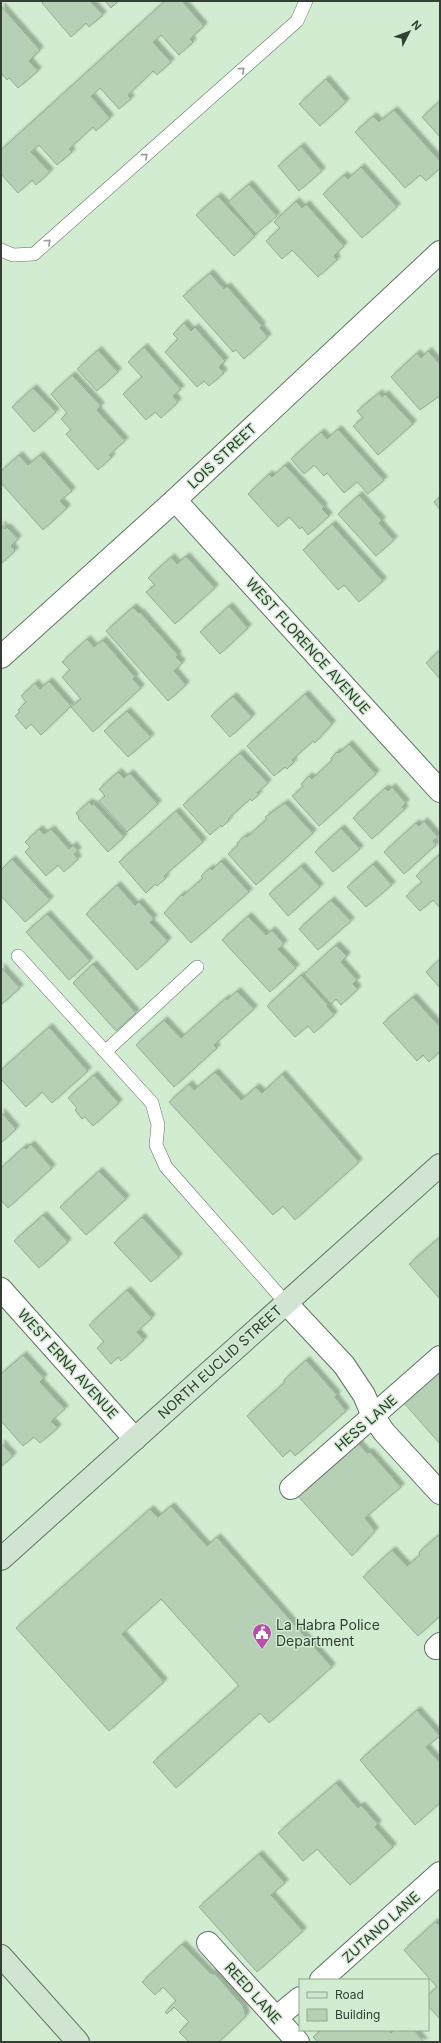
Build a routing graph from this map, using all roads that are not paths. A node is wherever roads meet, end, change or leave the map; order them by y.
1 (306, 1) edge
2 (1, 250) edge
3 (440, 252) edge
4 (176, 500) junction
5 (1, 657) edge
6 (440, 791) edge
7 (18, 956) dead end
8 (197, 967) dead end
9 (106, 1051) junction
10 (440, 1165) edge
11 (1, 1289) edge
12 (286, 1303) junction
13 (440, 1357) edge
14 (373, 1416) junction
15 (135, 1439) junction
16 (291, 1488) dead end
17 (440, 1493) edge
18 (1, 1559) edge
19 (440, 1873) edge
20 (208, 1943) dead end
21 (1, 1956) edge
22 (322, 1979) edge
23 (299, 1999) edge
24 (276, 2018) junction
25 (78, 2042) edge
26 (298, 2042) edge

2 -> 1 lane
3 - 4 street, LOIS STREET
4 - 5 street, LOIS STREET
4 - 6 street, WEST FLORENCE AVENUE
7 - 9 lane
8 - 9 lane
9 - 12 lane
10 - 12 street, NORTH EUCLID STREET
11 - 15 street, WEST ERNA AVENUE
12 - 14 street
12 - 15 street, NORTH EUCLID STREET
13 - 14 street, HESS LANE
14 - 16 street, HESS LANE
14 - 17 street
15 - 18 street, NORTH EUCLID STREET
19 - 22 street, ZUTANO LANE
20 - 24 street, REED LANE
21 - 25 street
23 - 24 street
24 - 26 street, REED LANE

